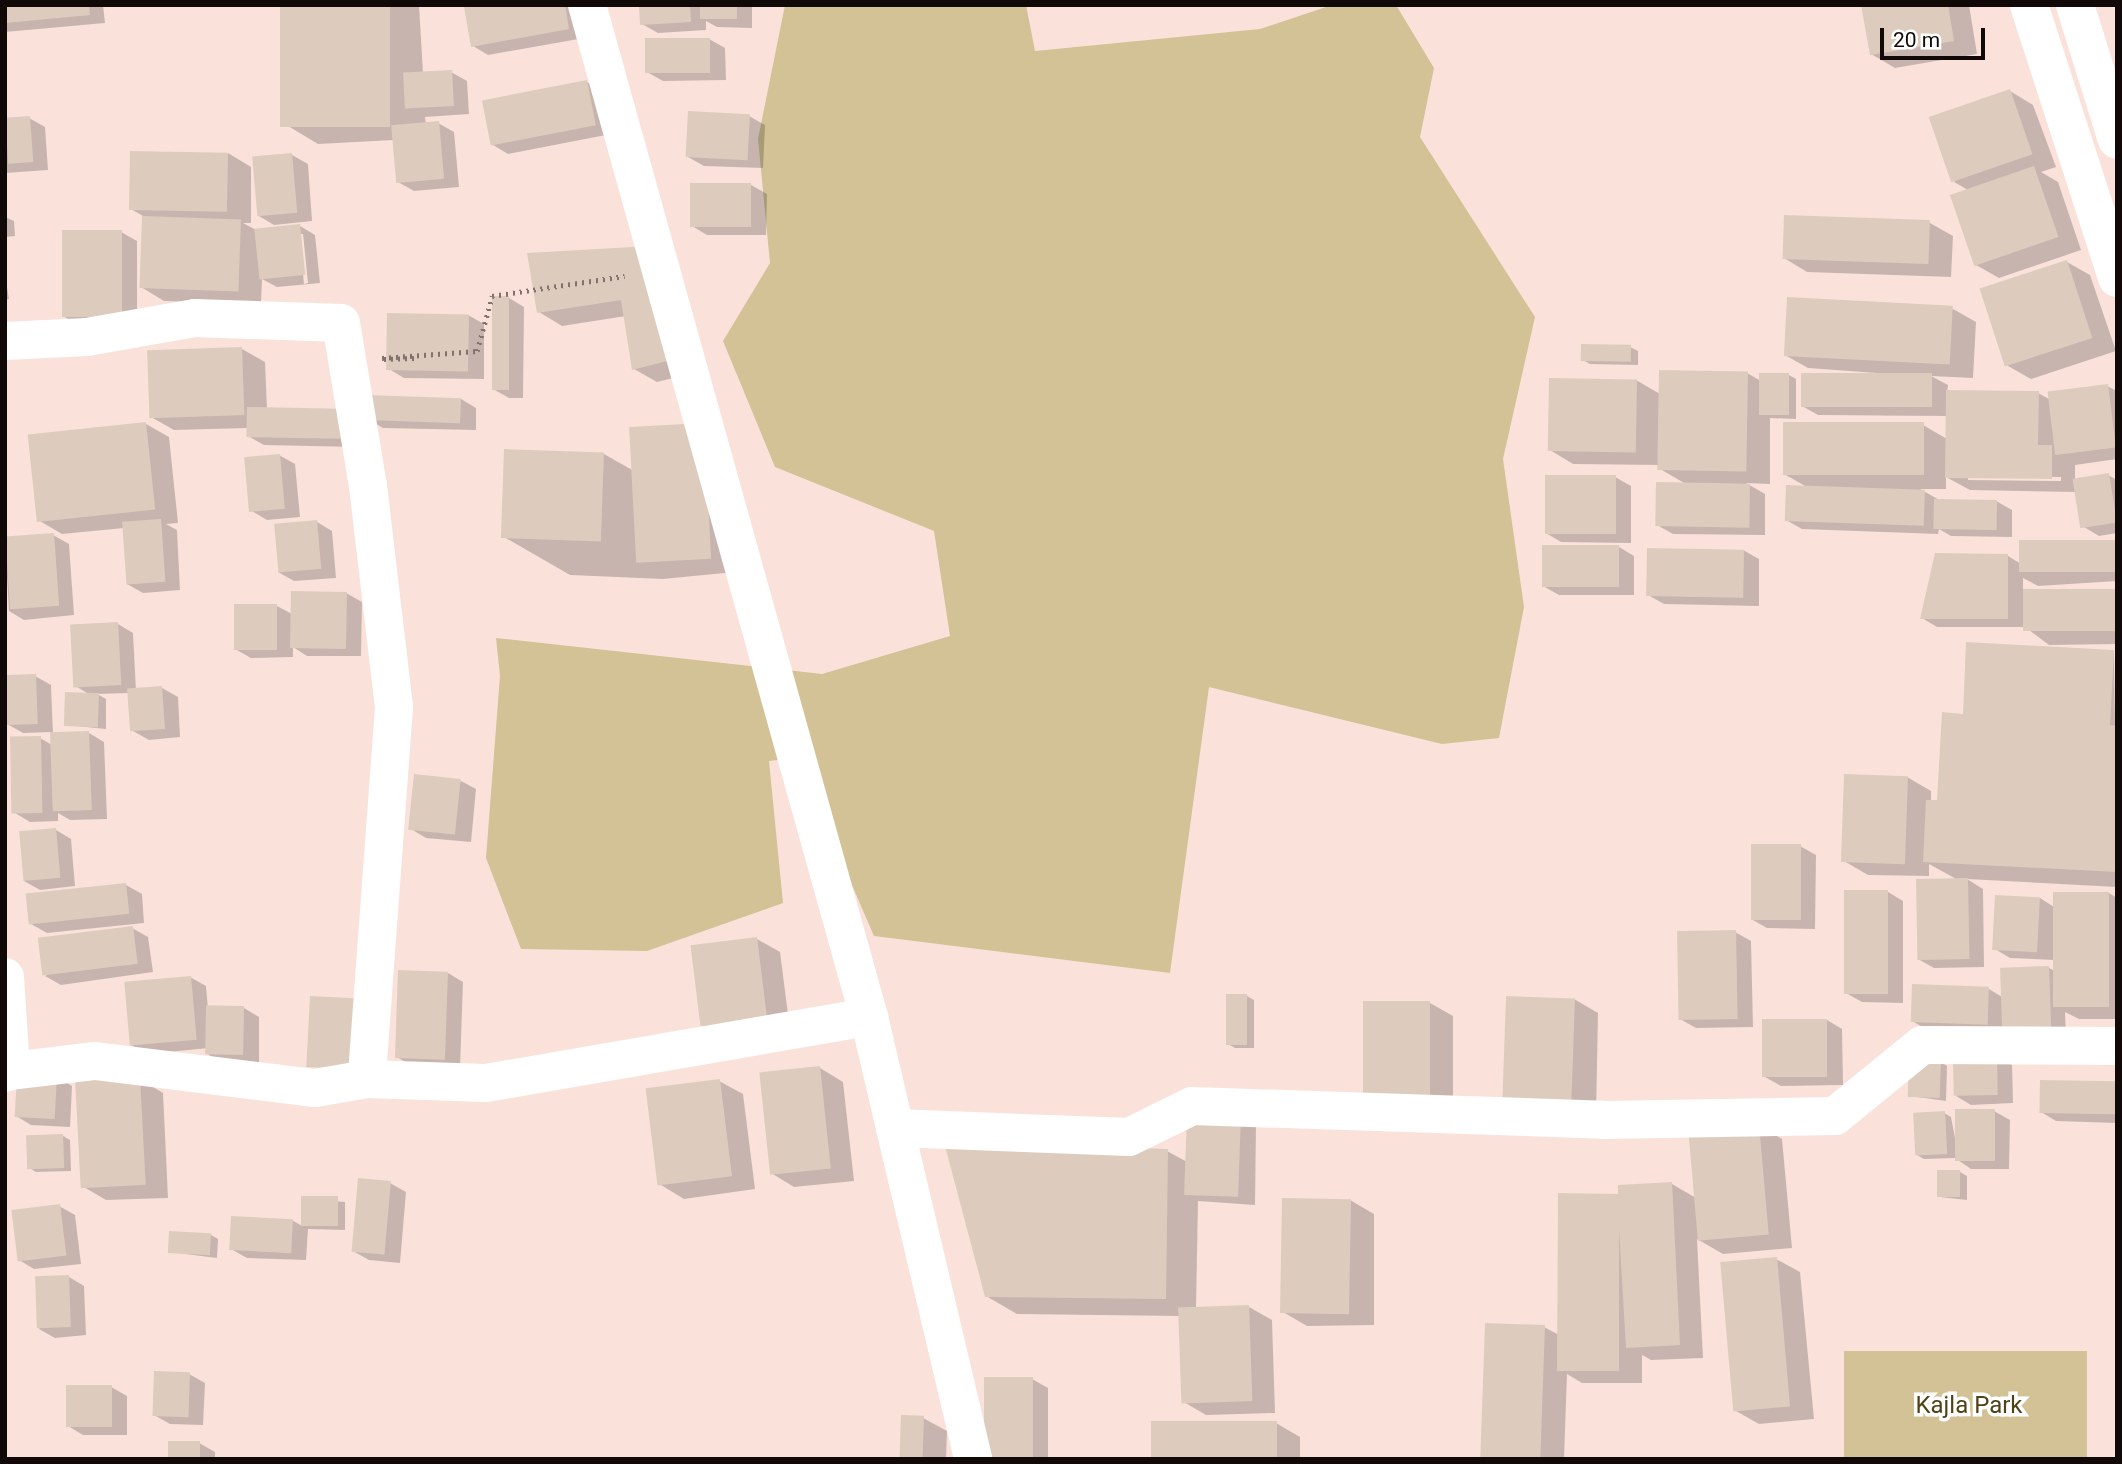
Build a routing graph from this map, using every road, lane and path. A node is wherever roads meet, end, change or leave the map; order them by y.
1 (587, 5) edge
2 (2029, 5) edge
3 (2075, 5) edge
4 (2117, 140) edge
5 (662, 270) junction
6 (2117, 278) edge
7 (5, 341) edge
8 (414, 358) dead end
9 (347, 360) junction
10 (5, 978) edge
11 (869, 1017) junction
12 (2117, 1046) edge
13 (8, 1072) edge
14 (367, 1079) junction
15 (895, 1128) junction
16 (973, 1459) edge

1 - 5 street
2 - 6 street
3 - 4 street
5 - 9 path
5 - 11 street
7 - 9 street
8 - 9 path
9 - 14 street
10 - 13 street
11 - 14 street
11 - 15 street
12 - 15 street
13 - 14 street
15 - 16 street

